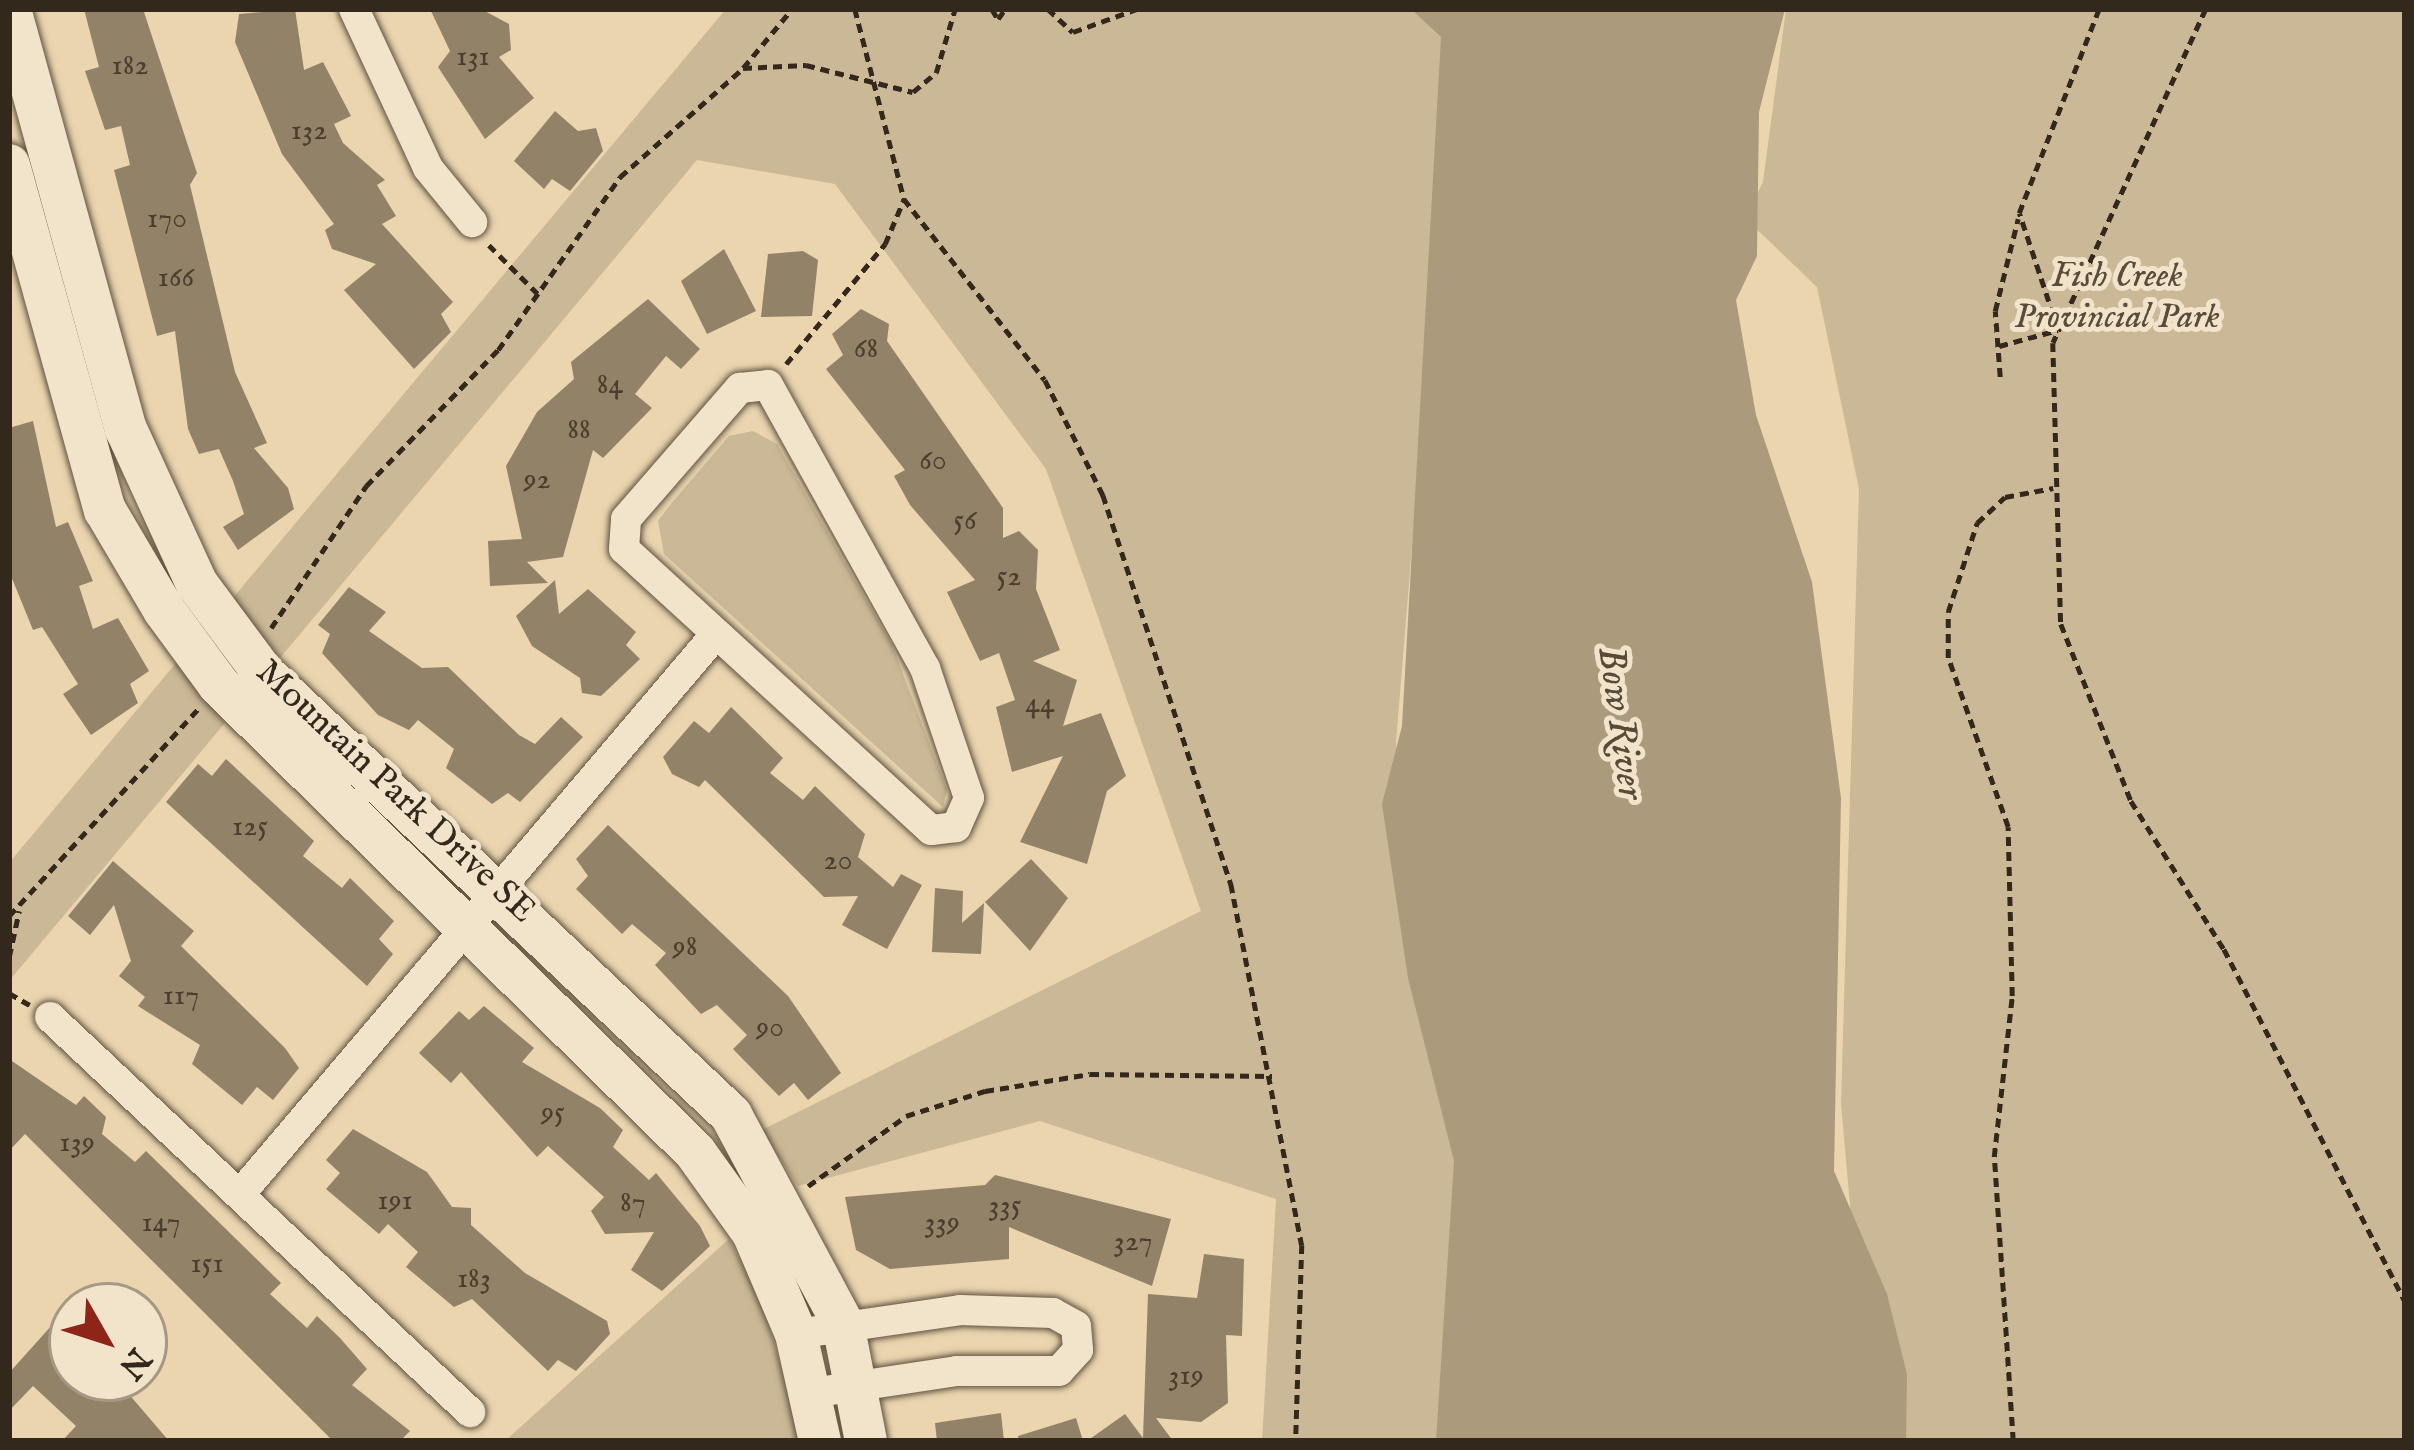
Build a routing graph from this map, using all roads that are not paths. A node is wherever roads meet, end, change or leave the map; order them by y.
1 (10, 9) edge
2 (353, 9) edge
3 (9, 165) edge
4 (472, 223) road end
5 (37, 236) edge
6 (716, 634) junction
7 (498, 888) junction
8 (464, 929) junction
9 (50, 1017) dead end
10 (241, 1193) junction
11 (843, 1324) junction
12 (796, 1334) junction
13 (860, 1384) junction
14 (812, 1393) junction
15 (470, 1412) dead end
16 (820, 1441) edge
17 (866, 1441) edge

1 - 5 street, Mountain Park Drive SE
2 - 4 street
3 - 5 street, Mountain Park Drive SE
5 - 7 street, Mountain Park Drive SE
5 - 8 street, Mountain Park Drive SE
6 - 6 street
6 - 7 street
7 - 8 street
7 - 11 street, Mountain Park Drive SE
8 - 10 street
8 - 12 street, Mountain Park Drive SE
9 - 10 street
10 - 15 street
11 - 12 street
11 - 13 street, Mountain Park Drive SE
11 - 13 street
12 - 14 street, Mountain Park Drive SE
13 - 14 street
13 - 17 street, Mountain Park Drive SE
14 - 16 street, Mountain Park Drive SE

